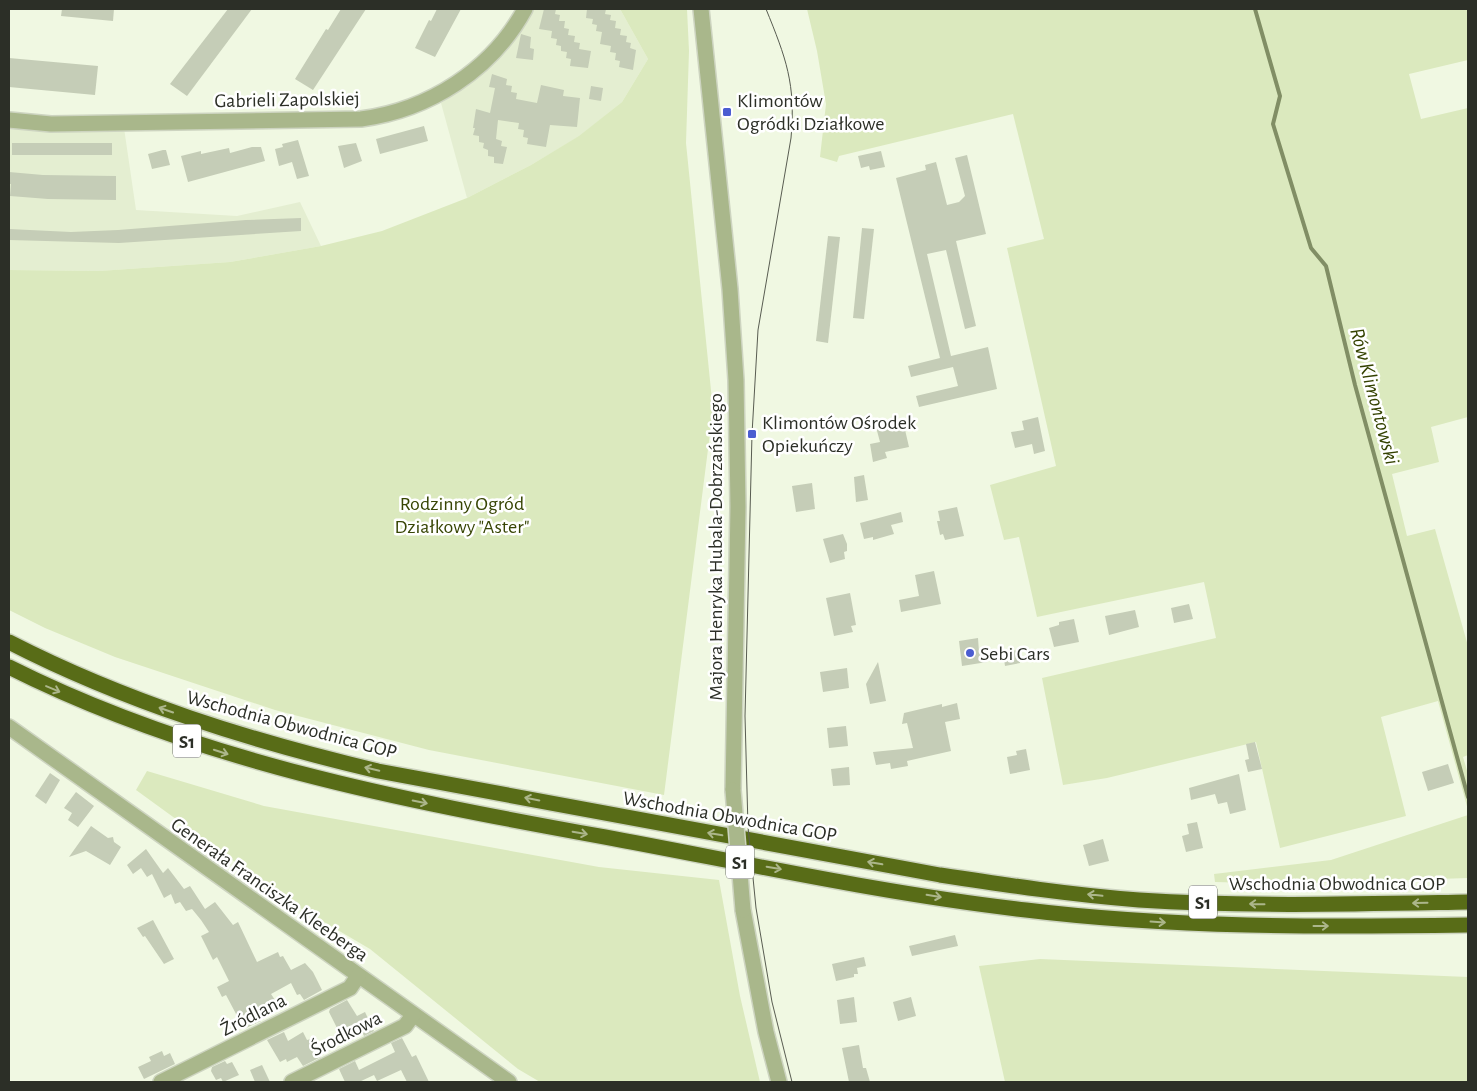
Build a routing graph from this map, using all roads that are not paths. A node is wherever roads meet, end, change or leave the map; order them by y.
1 (525, 9) edge
2 (701, 9) edge
3 (9, 120) edge
4 (9, 642) edge
5 (9, 667) edge
6 (9, 727) edge
7 (1468, 902) edge
8 (1468, 925) edge
9 (358, 976) junction
10 (413, 1015) junction
11 (493, 1078) edge
12 (161, 1082) edge
13 (292, 1082) edge
14 (509, 1082) edge
15 (779, 1082) edge

1 - 3 street, Gabrieli Zapolskiej
2 - 15 street, Majora Henryka Hubala-Dobrzańskiego, bridge
7 -> 4 highway, Wschodnia Obwodnica GOP / S1
5 -> 8 highway, Wschodnia Obwodnica GOP / S1
6 - 9 street, Generała Franciszka Kleeberga
9 - 10 street, Generała Franciszka Kleeberga
9 - 12 street, Źródlana
10 - 11 street, Generała Franciszka Kleeberga
10 - 13 street, Środkowa
11 - 14 street, Generała Franciszka Kleeberga

